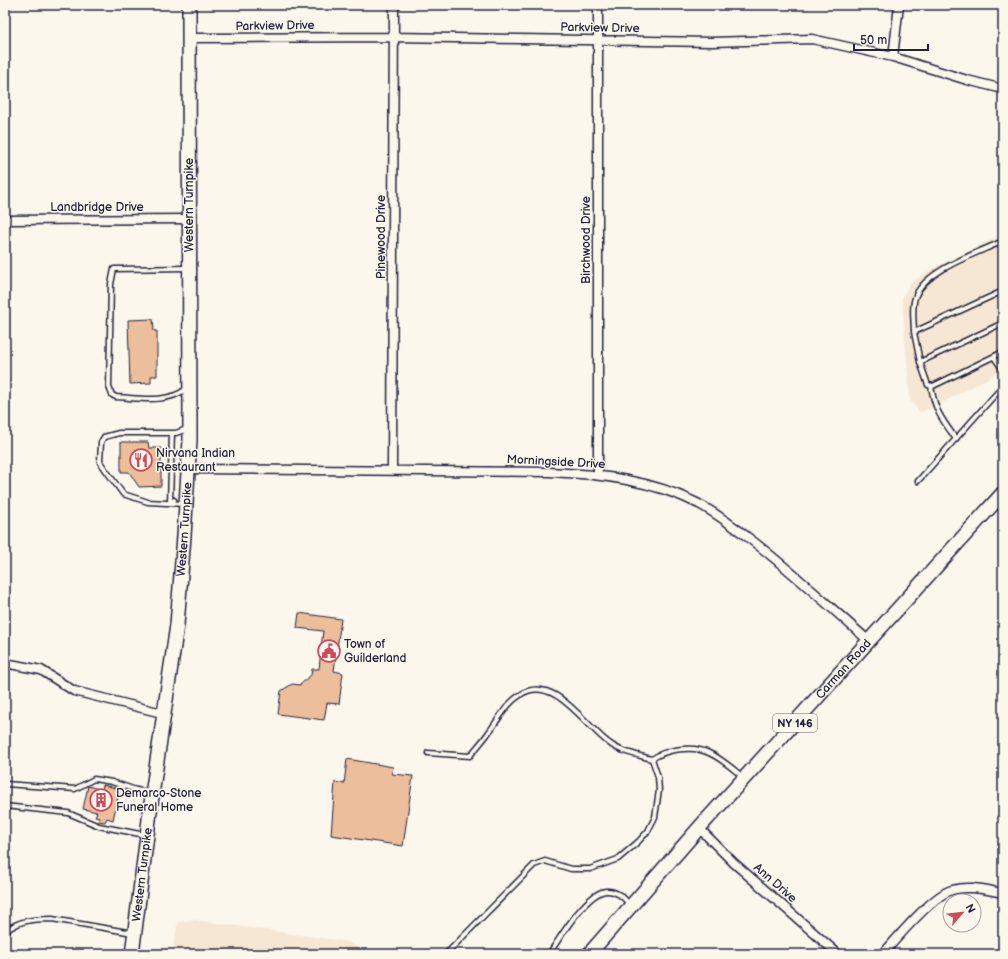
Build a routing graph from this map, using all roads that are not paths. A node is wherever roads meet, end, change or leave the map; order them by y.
1 (189, 5) edge
2 (394, 5) edge
3 (598, 5) edge
4 (899, 5) edge
5 (394, 37) junction
6 (189, 38) junction
7 (597, 40) junction
8 (893, 57) junction
9 (1003, 89) edge
10 (189, 219) junction
11 (5, 220) edge
12 (1003, 241) edge
13 (189, 268) junction
14 (1003, 291) edge
15 (1003, 323) edge
16 (914, 332) junction
17 (1003, 352) edge
18 (994, 357) junction
19 (920, 362) junction
20 (1003, 370) edge
21 (190, 386) junction
22 (931, 386) junction
23 (1003, 386) edge
24 (190, 428) junction
25 (172, 433) junction
26 (956, 439) junction
27 (188, 469) junction
28 (392, 470) junction
29 (598, 474) junction
30 (918, 481) dead end
31 (1003, 492) edge
32 (180, 502) junction
33 (170, 504) junction
34 (869, 641) junction
35 (5, 663) edge
36 (166, 714) junction
37 (428, 753) dead end
38 (652, 759) junction
39 (745, 778) junction
40 (5, 784) edge
41 (153, 792) junction
42 (5, 806) edge
43 (699, 828) junction
44 (147, 836) junction
45 (1003, 893) edge
46 (631, 905) junction
47 (5, 932) edge
48 (135, 934) junction
49 (132, 954) edge
50 (446, 954) edge
51 (549, 954) edge
52 (589, 954) edge
53 (838, 954) edge
54 (882, 954) edge

1 - 6 main road, Western Turnpike
2 - 5 street, Pinewood Drive
3 - 7 street, Birchwood Drive
4 - 8 street
5 - 6 street, Parkview Drive
5 - 7 street, Parkview Drive
5 - 28 street, Pinewood Drive
6 - 10 main road, Western Turnpike
7 - 8 street, Parkview Drive
7 - 29 street, Birchwood Drive
8 - 9 street, Parkview Drive
10 - 11 street, Landbridge Drive
10 - 13 main road, Western Turnpike
12 - 16 lane
13 - 21 main road, Western Turnpike
13 - 21 lane
14 - 16 lane
15 - 19 lane
16 - 19 lane
17 - 18 lane
18 - 20 lane
18 - 22 lane
19 - 22 lane
21 - 24 main road, Western Turnpike
22 - 26 lane
23 - 26 lane
24 - 25 lane
24 - 27 main road, Western Turnpike
25 - 33 lane
25 - 33 lane
26 - 30 lane
27 - 28 street, Morningside Drive
27 - 32 main road, Western Turnpike
28 - 29 street, Morningside Drive
29 - 34 street, Morningside Drive
31 - 34 main road, Carman Road / NY 146
32 - 33 lane
32 - 33 lane
32 - 36 main road, Western Turnpike
34 - 39 main road, Carman Road / NY 146
35 - 36 street
36 - 41 main road, Western Turnpike
37 - 38 lane
38 - 39 lane
38 - 50 lane
39 - 43 main road, Carman Road / NY 146
40 - 41 lane
41 - 44 main road, Western Turnpike
42 - 44 lane
43 - 46 main road, Carman Road / NY 146
43 - 53 street, Ann Drive
44 - 48 main road, Western Turnpike
45 - 54 street
46 - 51 lane
46 - 52 main road, Carman Road / NY 146
47 - 48 lane
48 - 49 main road, Western Turnpike

